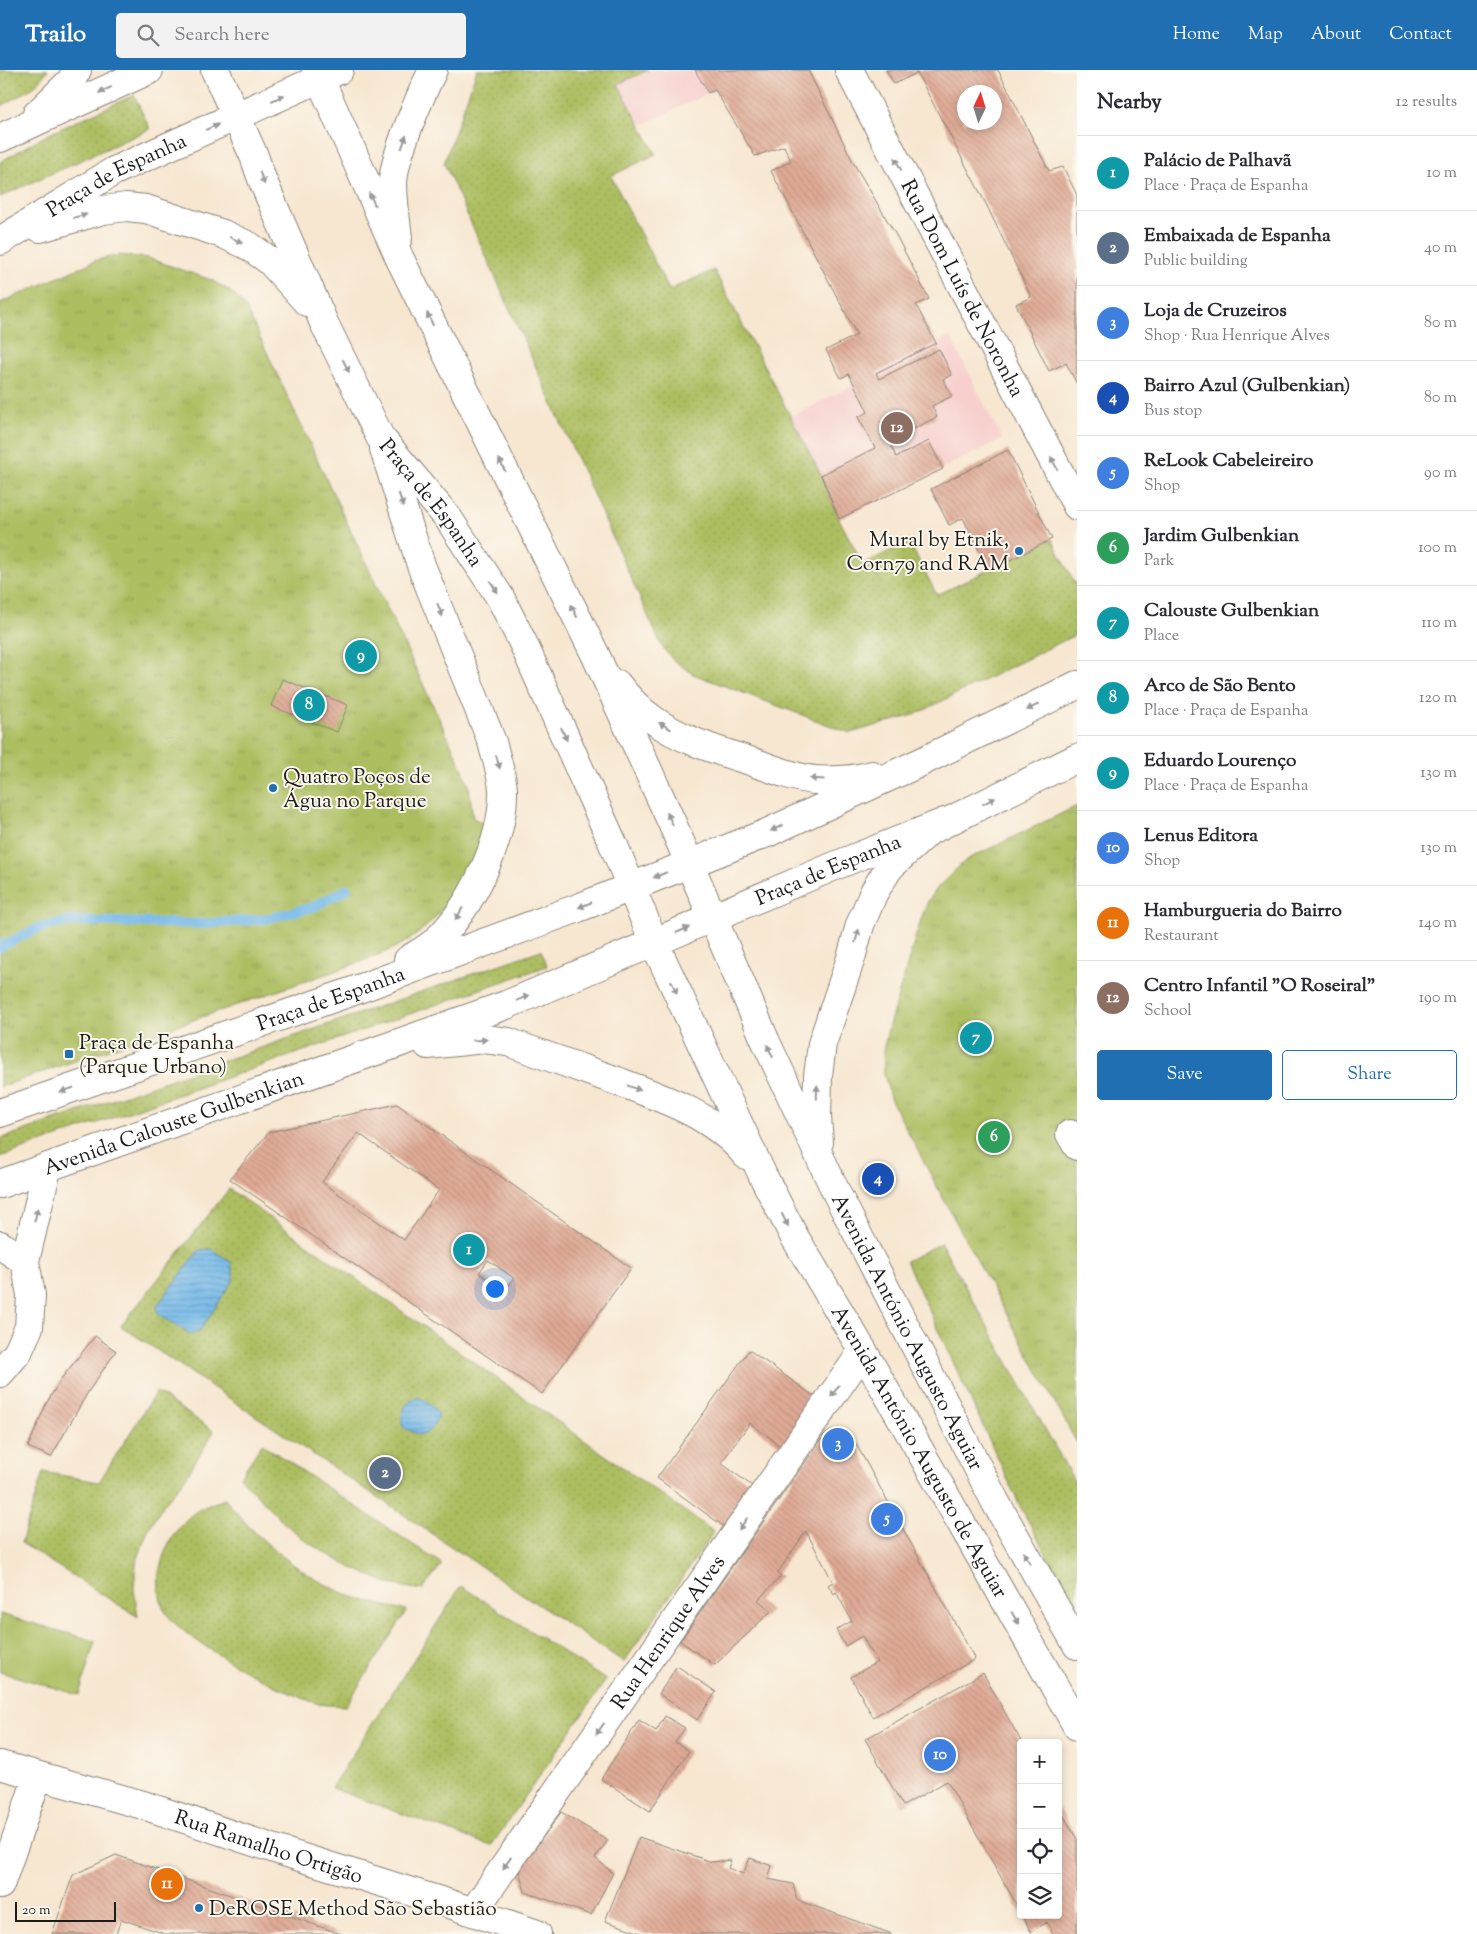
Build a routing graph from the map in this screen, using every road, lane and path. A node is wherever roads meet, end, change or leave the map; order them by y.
1 (77, 70) edge
2 (149, 70) edge
3 (215, 70) edge
4 (433, 70) edge
5 (849, 70) edge
6 (325, 73) edge
7 (236, 116) junction
8 (2, 137) edge
9 (0, 241) edge
10 (400, 259) junction
11 (324, 322) junction
12 (380, 437) junction
13 (1077, 506) edge
14 (595, 654) junction
15 (1077, 685) edge
16 (1077, 758) edge
17 (917, 764) junction
18 (945, 822) junction
19 (689, 864) junction
20 (630, 887) junction
21 (712, 917) junction
22 (654, 942) junction
23 (345, 994) junction
24 (346, 1062) junction
25 (0, 1113) edge
26 (821, 1158) junction
27 (47, 1169) junction
28 (763, 1176) junction
29 (0, 1184) edge
30 (0, 1245) edge
31 (25, 1261) junction
32 (863, 1351) junction
33 (0, 1373) edge
34 (996, 1503) joint
35 (1077, 1646) edge
36 (1077, 1726) edge
37 (0, 1765) edge
38 (38, 1776) junction
39 (0, 1885) edge
40 (473, 1912) junction
41 (537, 1934) edge

1 - 8 main road
2 -> 8 main road
3 - 7 main road, Praça de Espanha
10 -> 4 main road, Praça de Espanha
13 -> 5 main road, Rua Dom Luís de Noronha
7 -> 6 main road, Praça de Espanha
10 -> 6 main road, Praça de Espanha
9 -> 7 main road, Praça de Espanha
7 -> 11 main road, Praça de Espanha
9 -> 11 main road
14 -> 10 main road, Praça de Espanha
11 -> 12 main road, Praça de Espanha
12 -> 20 main road, Praça de Espanha
12 -> 23 main road
17 -> 14 main road
19 -> 14 main road, Praça de Espanha
15 -> 17 main road
18 -> 16 main road
17 -> 19 main road, Praça de Espanha
18 - 21 main road, Praça de Espanha
26 -> 18 main road
19 -> 20 main road, Praça de Espanha
19 - 21 main road, Praça de Espanha
20 - 22 main road, Praça de Espanha
20 -> 23 main road, Praça de Espanha
22 -> 21 main road, Praça de Espanha
26 -> 21 main road, Avenida António Augusto Aguiar
24 -> 22 main road, Praça de Espanha
22 -> 28 main road, Praça de Espanha
23 -> 25 main road, Praça de Espanha
24 - 27 main road, Avenida Calouste Gulbenkian
24 -> 28 main road
26 - 34 main road, Avenida António Augusto Aguiar
27 - 29 main road, Avenida Calouste Gulbenkian
31 -> 27 main road
28 -> 32 main road, Avenida António Augusto de Aguiar
30 - 31 main road
31 - 33 main road
32 -> 36 main road, Avenida António Augusto de Aguiar
32 -> 40 main road, Rua Henrique Alves
35 -> 34 main road, Avenida António Augusto de Aguiar
37 - 38 main road, Rua Ramalho Ortigão
38 - 39 main road
38 - 40 main road, Rua Ramalho Ortigão
40 - 41 main road, Rua Ramalho Ortigão

